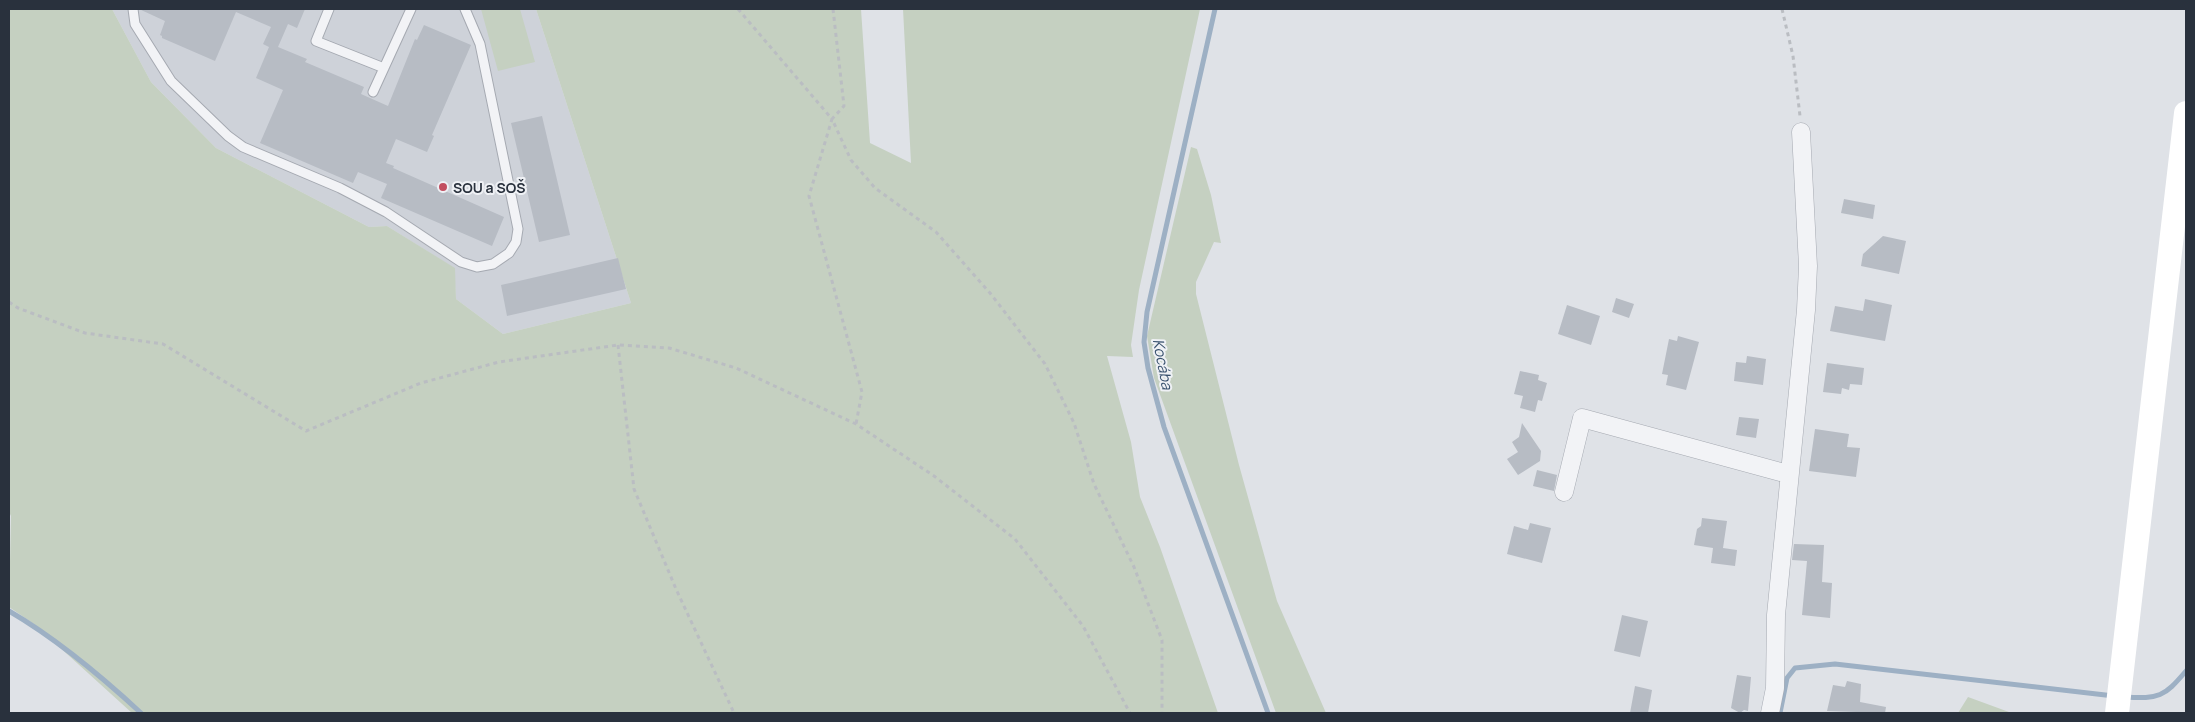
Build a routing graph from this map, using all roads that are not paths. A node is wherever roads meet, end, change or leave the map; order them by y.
1 (133, 9) edge
2 (329, 9) edge
3 (410, 9) edge
4 (466, 9) edge
5 (384, 68) junction
6 (373, 92) dead end
7 (2186, 113) edge
8 (1801, 132) road end
9 (1788, 474) junction
10 (1564, 492) dead end
11 (2118, 710) edge
12 (1770, 713) edge

1 - 4 lane
2 - 5 lane
3 - 5 lane
5 - 6 lane
7 - 11 main road
8 - 9 street
9 - 10 street
9 - 12 street

